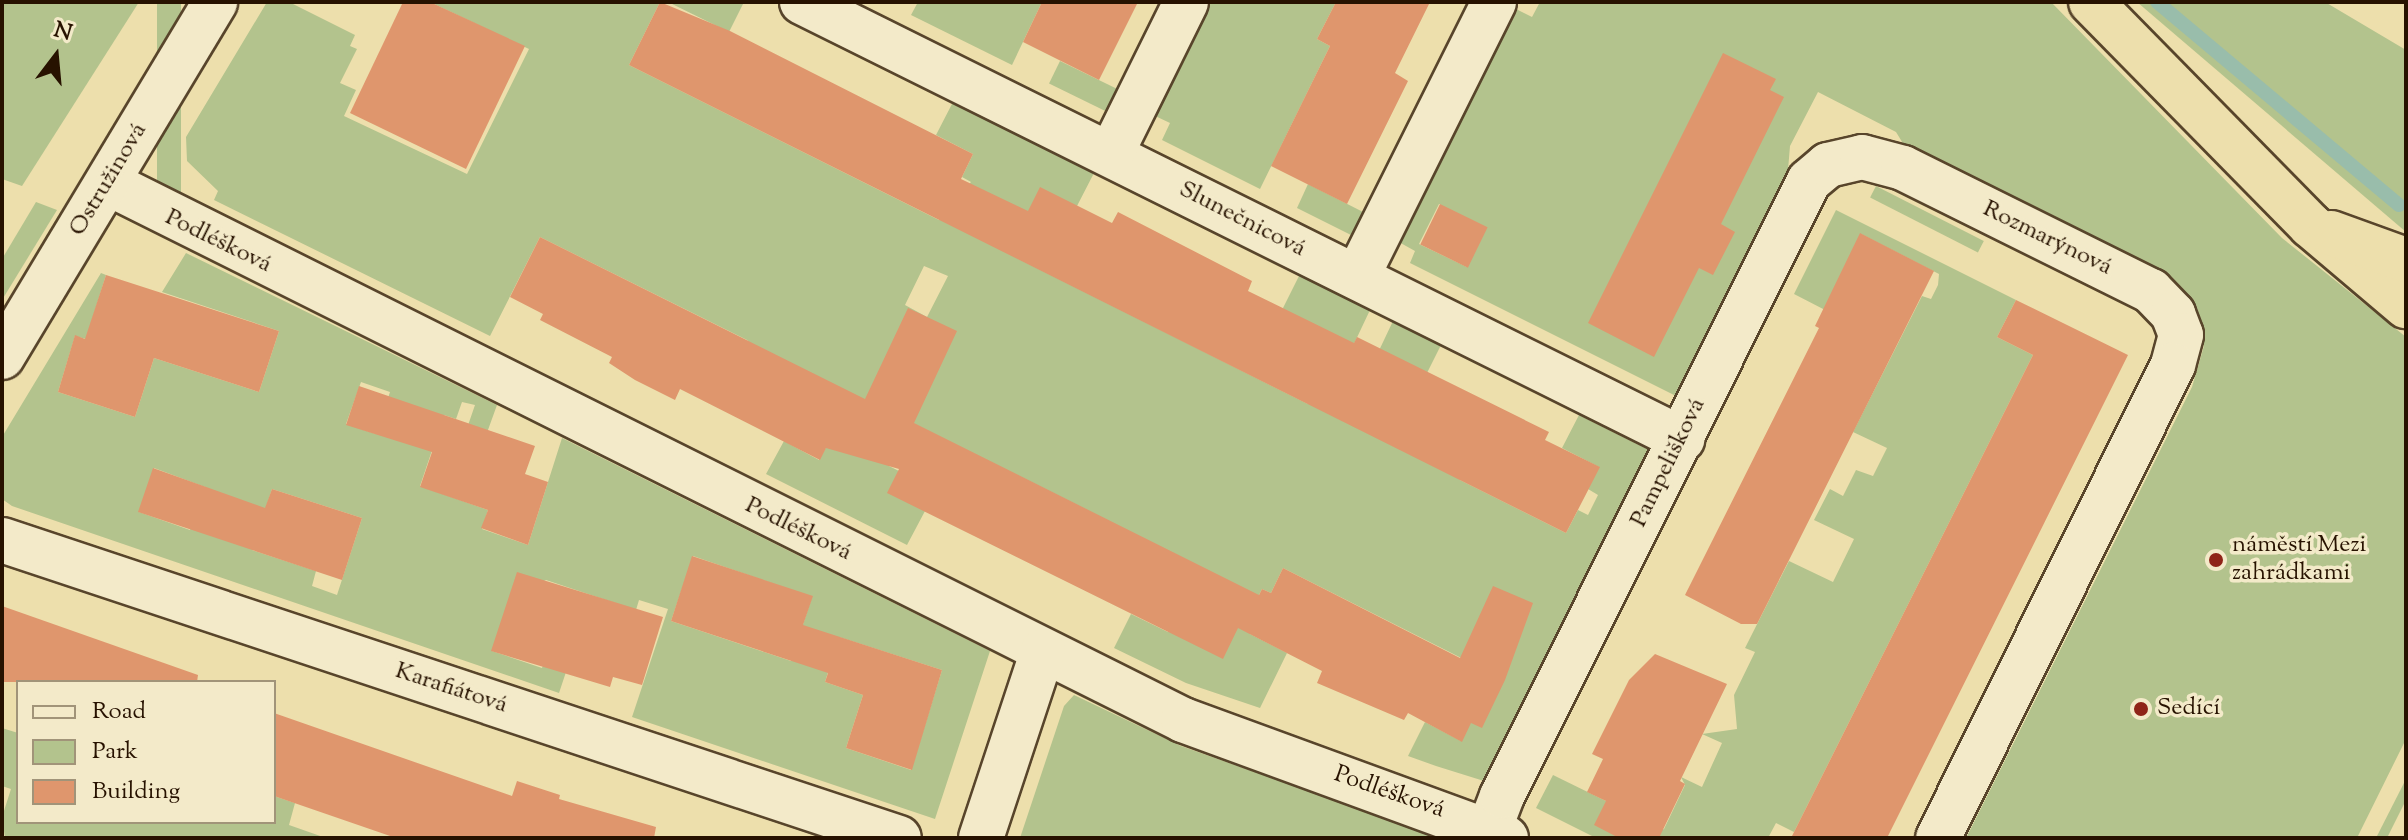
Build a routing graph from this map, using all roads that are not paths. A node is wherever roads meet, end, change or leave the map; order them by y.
1 (215, 2) edge
2 (802, 2) edge
3 (1186, 2) edge
4 (1494, 2) edge
5 (2091, 2) edge
6 (868, 17) edge
7 (1111, 154) junction
8 (1903, 168) joint
9 (108, 183) junction
10 (2310, 225) junction
11 (2406, 260) edge
12 (1357, 277) junction
13 (2406, 306) edge
14 (2, 357) edge
15 (1682, 439) junction
16 (2, 540) edge
17 (1043, 651) junction
18 (1494, 835) edge
19 (899, 838) edge
20 (981, 838) edge
21 (1938, 838) edge

1 - 9 street, Ostružinová
2 - 6 street, Slunečnicová
3 - 7 street
4 - 12 street
5 - 10 highway
6 - 7 street, Slunečnicová
7 - 12 street, Slunečnicová
8 - 15 street, Pampelišková
8 - 21 street, Rozmarýnová
9 - 14 street, Ostružinová
9 - 17 street, Podléšková
10 - 11 highway
10 - 13 highway
12 - 15 street, Slunečnicová
15 - 18 street, Pampelišková
16 - 19 street, Karafiátová
17 - 18 street, Podléšková
17 - 20 street

